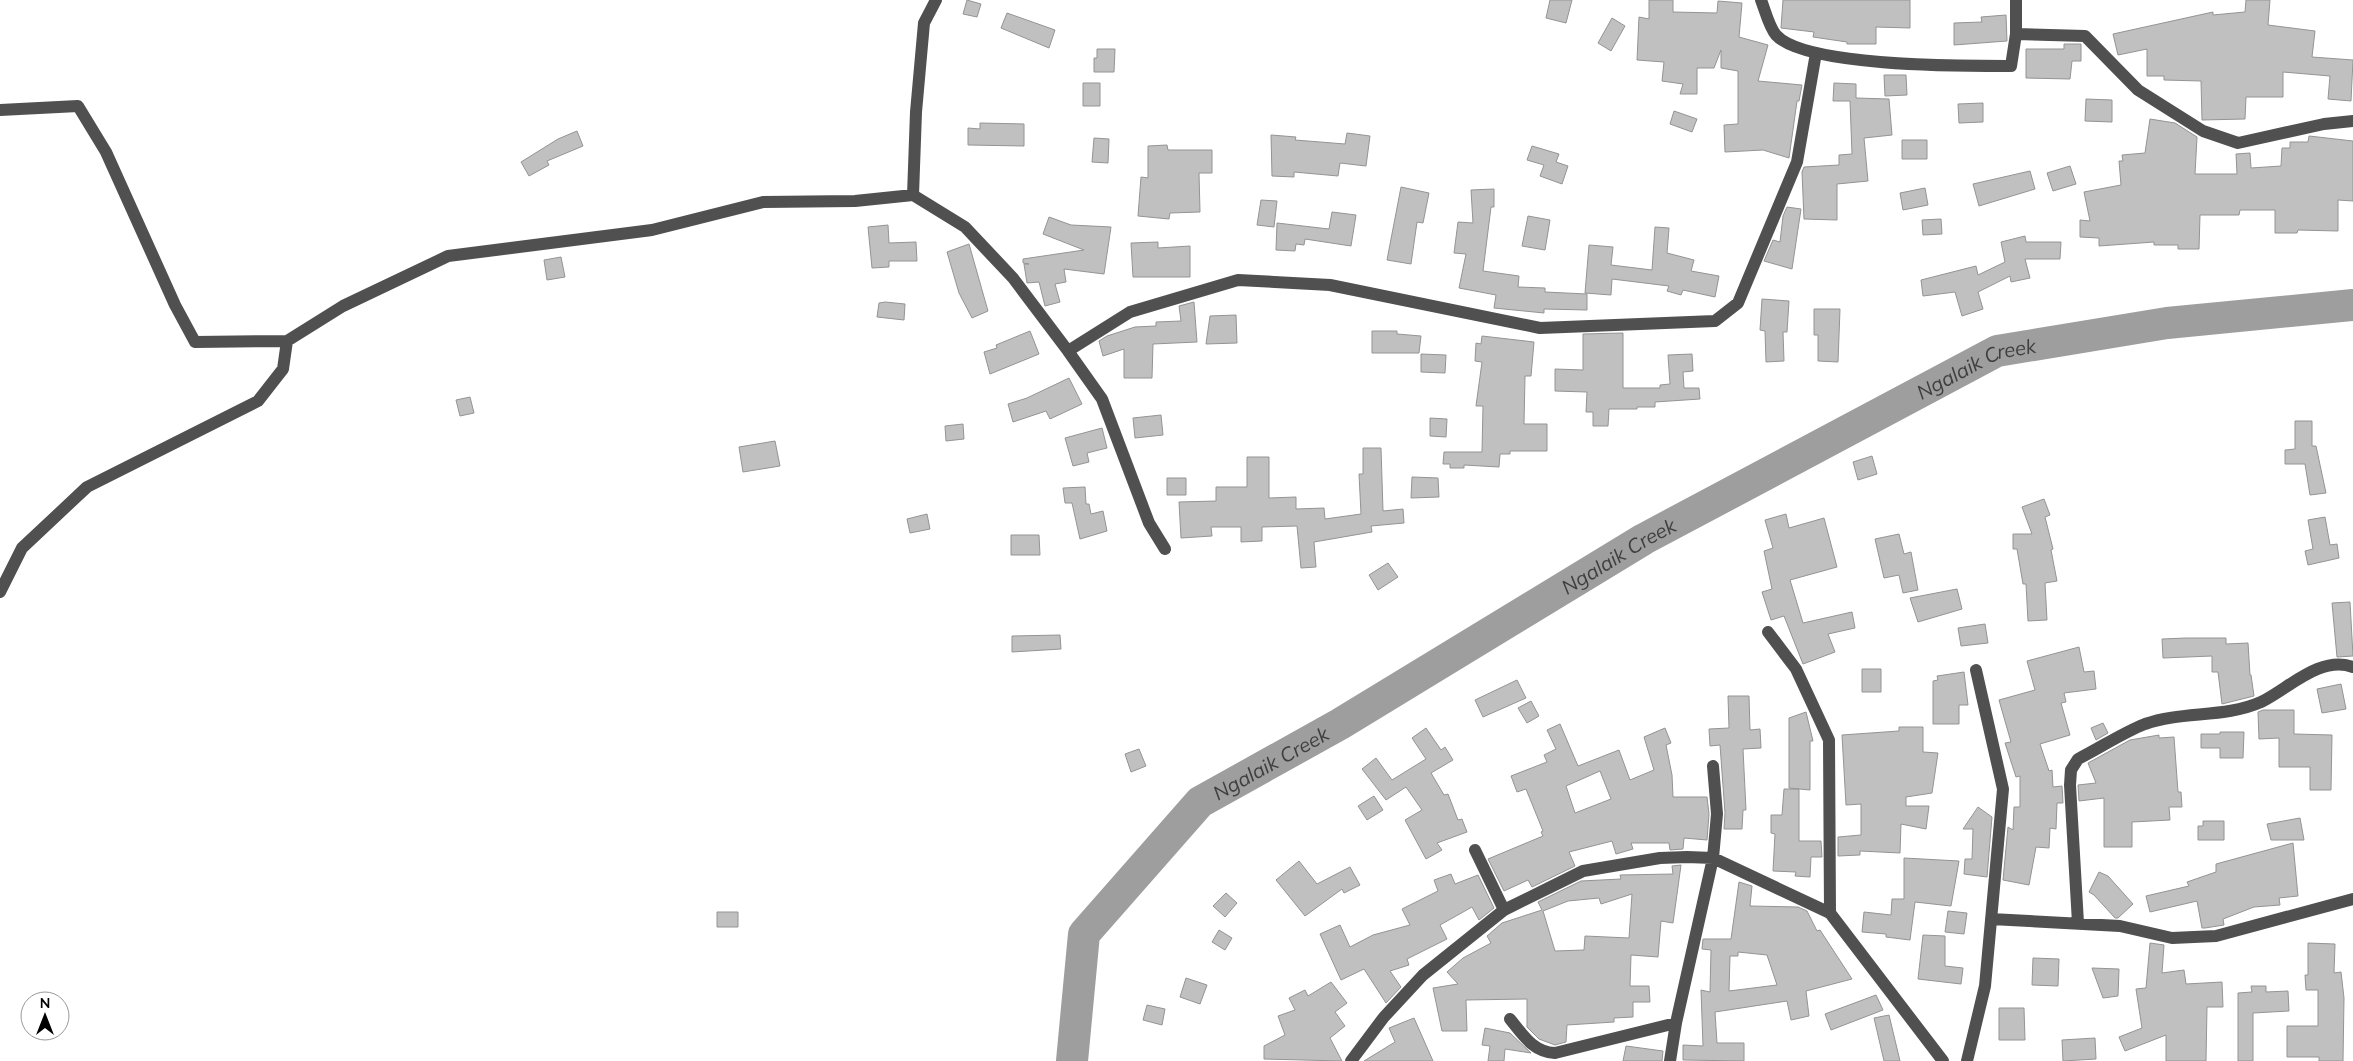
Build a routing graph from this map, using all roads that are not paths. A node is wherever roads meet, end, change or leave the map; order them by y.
1 (936, 0) edge
2 (1761, 0) edge
3 (2016, 0) edge
4 (2016, 34) junction
5 (1816, 53) junction
6 (0, 110) edge
7 (2353, 121) edge
8 (913, 195) junction
9 (287, 341) junction
10 (1068, 351) junction
11 (1165, 549) dead end
12 (0, 592) edge
13 (1768, 632) dead end
14 (2353, 667) edge
15 (1976, 670) dead end
16 (1713, 766) dead end
17 (1475, 850) dead end
18 (1713, 858) junction
19 (2353, 899) edge
20 (1504, 910) junction
21 (1830, 913) junction
22 (1991, 919) junction
23 (2078, 924) junction
24 (1510, 1020) dead end
25 (1676, 1023) junction
26 (1351, 1061) edge
27 (1670, 1061) edge
28 (1943, 1061) edge
29 (1967, 1061) edge

1 - 8 street
2 - 5 street
3 - 4 street
4 - 5 street
4 - 7 street
5 - 10 street
6 - 9 street
8 - 9 street
8 - 10 street
9 - 12 street
10 - 11 street
13 - 21 street
14 - 23 street
15 - 22 street
16 - 18 street
17 - 20 street
18 - 20 street
18 - 21 street
18 - 25 street
19 - 23 street
20 - 26 street
21 - 28 street
22 - 23 street
22 - 29 street
24 - 25 street
25 - 27 street

